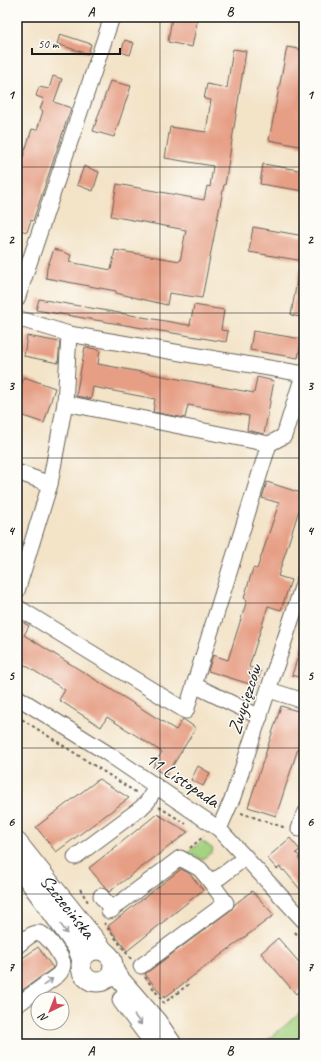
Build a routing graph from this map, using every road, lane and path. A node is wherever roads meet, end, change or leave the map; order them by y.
1 (112, 17) edge
2 (17, 299) edge
3 (17, 318) edge
4 (69, 334) junction
5 (304, 373) edge
6 (65, 403) junction
7 (268, 444) junction
8 (17, 472) edge
9 (50, 484) junction
10 (304, 581) edge
11 (17, 591) edge
12 (17, 607) edge
13 (194, 685) junction
14 (269, 690) junction
15 (17, 697) edge
16 (304, 701) edge
17 (17, 716) edge
18 (260, 717) junction
19 (156, 786) junction
20 (148, 801) junction
21 (239, 813) dead end
22 (304, 814) edge
23 (188, 825) dead end
24 (219, 828) junction
25 (294, 829) joint
26 (199, 832) dead end
27 (17, 842) edge
28 (75, 857) dead end
29 (246, 857) junction
30 (180, 858) junction
31 (17, 864) edge
32 (210, 881) junction
33 (80, 890) dead end
34 (96, 901) joint
35 (108, 915) junction
36 (299, 926) edge
37 (304, 943) edge
38 (17, 946) edge
39 (104, 951) junction
40 (82, 960) junction
41 (140, 967) junction
42 (107, 975) junction
43 (189, 984) dead end
44 (17, 1005) edge
45 (155, 1044) edge
46 (172, 1044) edge

1 - 2 street
3 - 4 street
4 - 5 street
4 - 6 street
5 - 7 street
6 - 7 street
6 - 9 street
7 - 13 street
8 - 9 street
9 - 11 street
10 - 14 street, Zwycięzców
12 - 13 street
13 - 18 street
14 - 16 street
14 - 18 street, Zwycięzców
15 - 19 street, 11 Listopada
17 - 20 path
18 - 24 street, Zwycięzców
19 - 20 street
19 - 24 street, 11 Listopada
20 - 23 path
20 - 28 street
21 - 25 path
22 - 25 street
24 - 29 street, 11 Listopada
26 - 30 path
27 - 39 main road, Szczecińska
29 - 32 street
29 - 36 street, 11 Listopada
30 - 32 street
30 - 35 street
31 -> 40 main road, Szczecińska
32 - 41 street
33 - 34 path
34 - 35 street
35 - 41 path
36 - 37 path
44 -> 38 street
39 - 40 main road
39 - 42 main road
40 - 42 main road
41 - 43 path
42 -> 45 main road
42 - 46 main road

